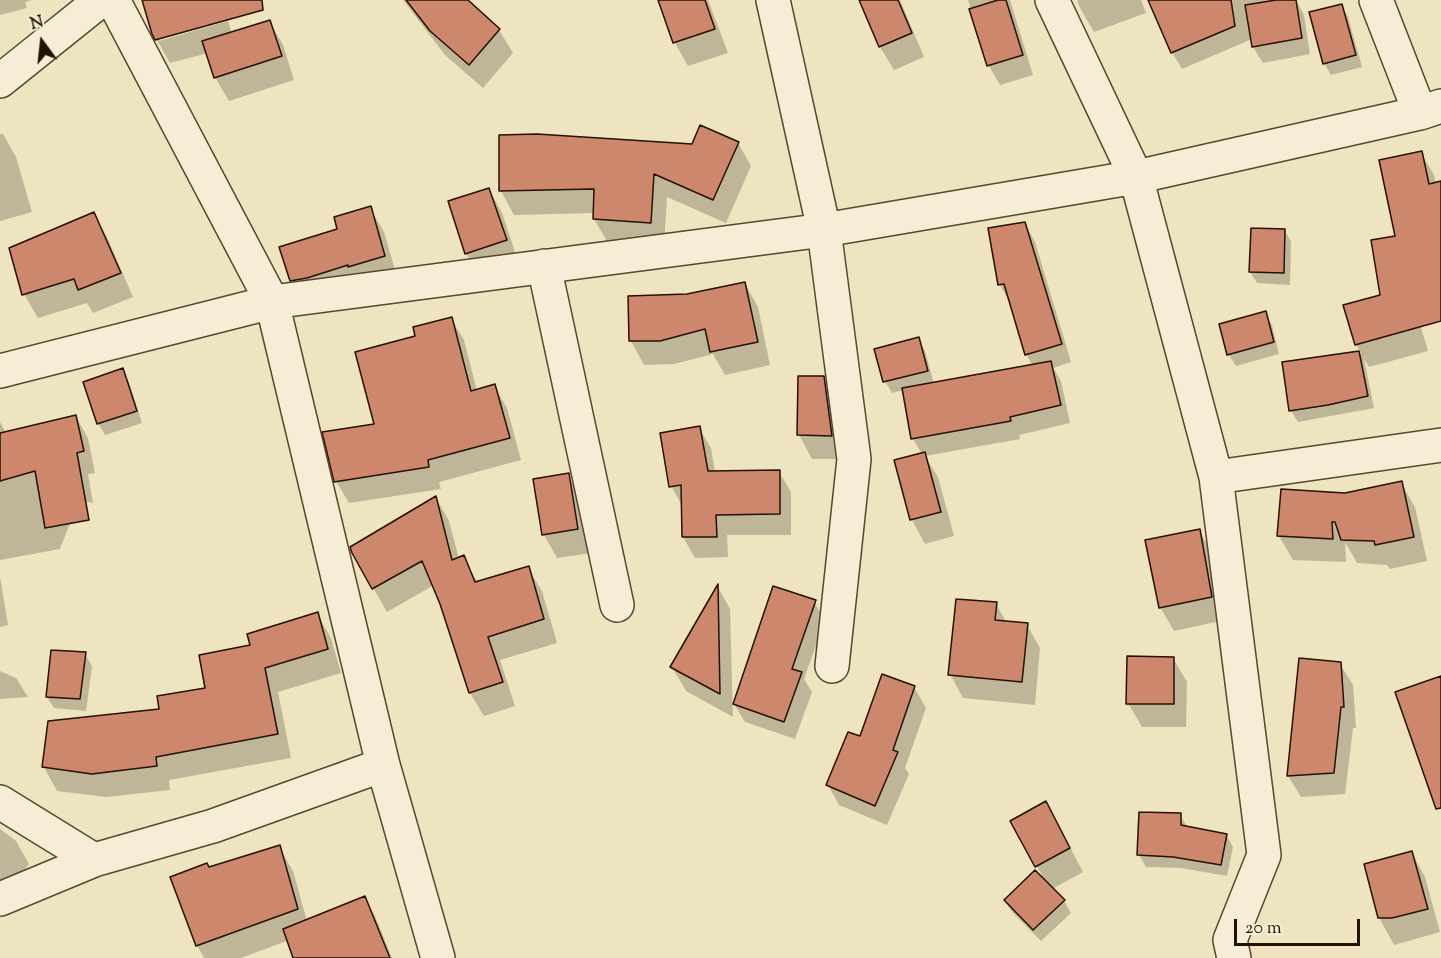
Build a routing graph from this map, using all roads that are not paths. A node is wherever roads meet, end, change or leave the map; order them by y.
1 (101, 0) edge
2 (113, 0) edge
3 (773, 0) edge
4 (1052, 0) edge
5 (1376, 0) edge
6 (0, 81) edge
7 (1430, 110) edge
8 (1136, 177) junction
9 (824, 230) junction
10 (544, 266) junction
11 (272, 302) junction
12 (0, 371) edge
13 (1441, 445) edge
14 (1216, 477) junction
15 (617, 605) dead end
16 (832, 666) dead end
17 (383, 765) junction
18 (0, 802) edge
19 (94, 860) junction
20 (0, 899) edge
21 (438, 958) edge
22 (1234, 958) edge

1 - 6 street
2 - 11 street
3 - 9 street
4 - 8 street
5 - 7 street
7 - 8 street
8 - 9 street
8 - 14 street
9 - 10 street
9 - 16 street
10 - 11 street
10 - 15 street
11 - 12 street
11 - 17 street
13 - 14 street
14 - 22 street
17 - 19 street
17 - 21 street
18 - 19 street
19 - 20 street

